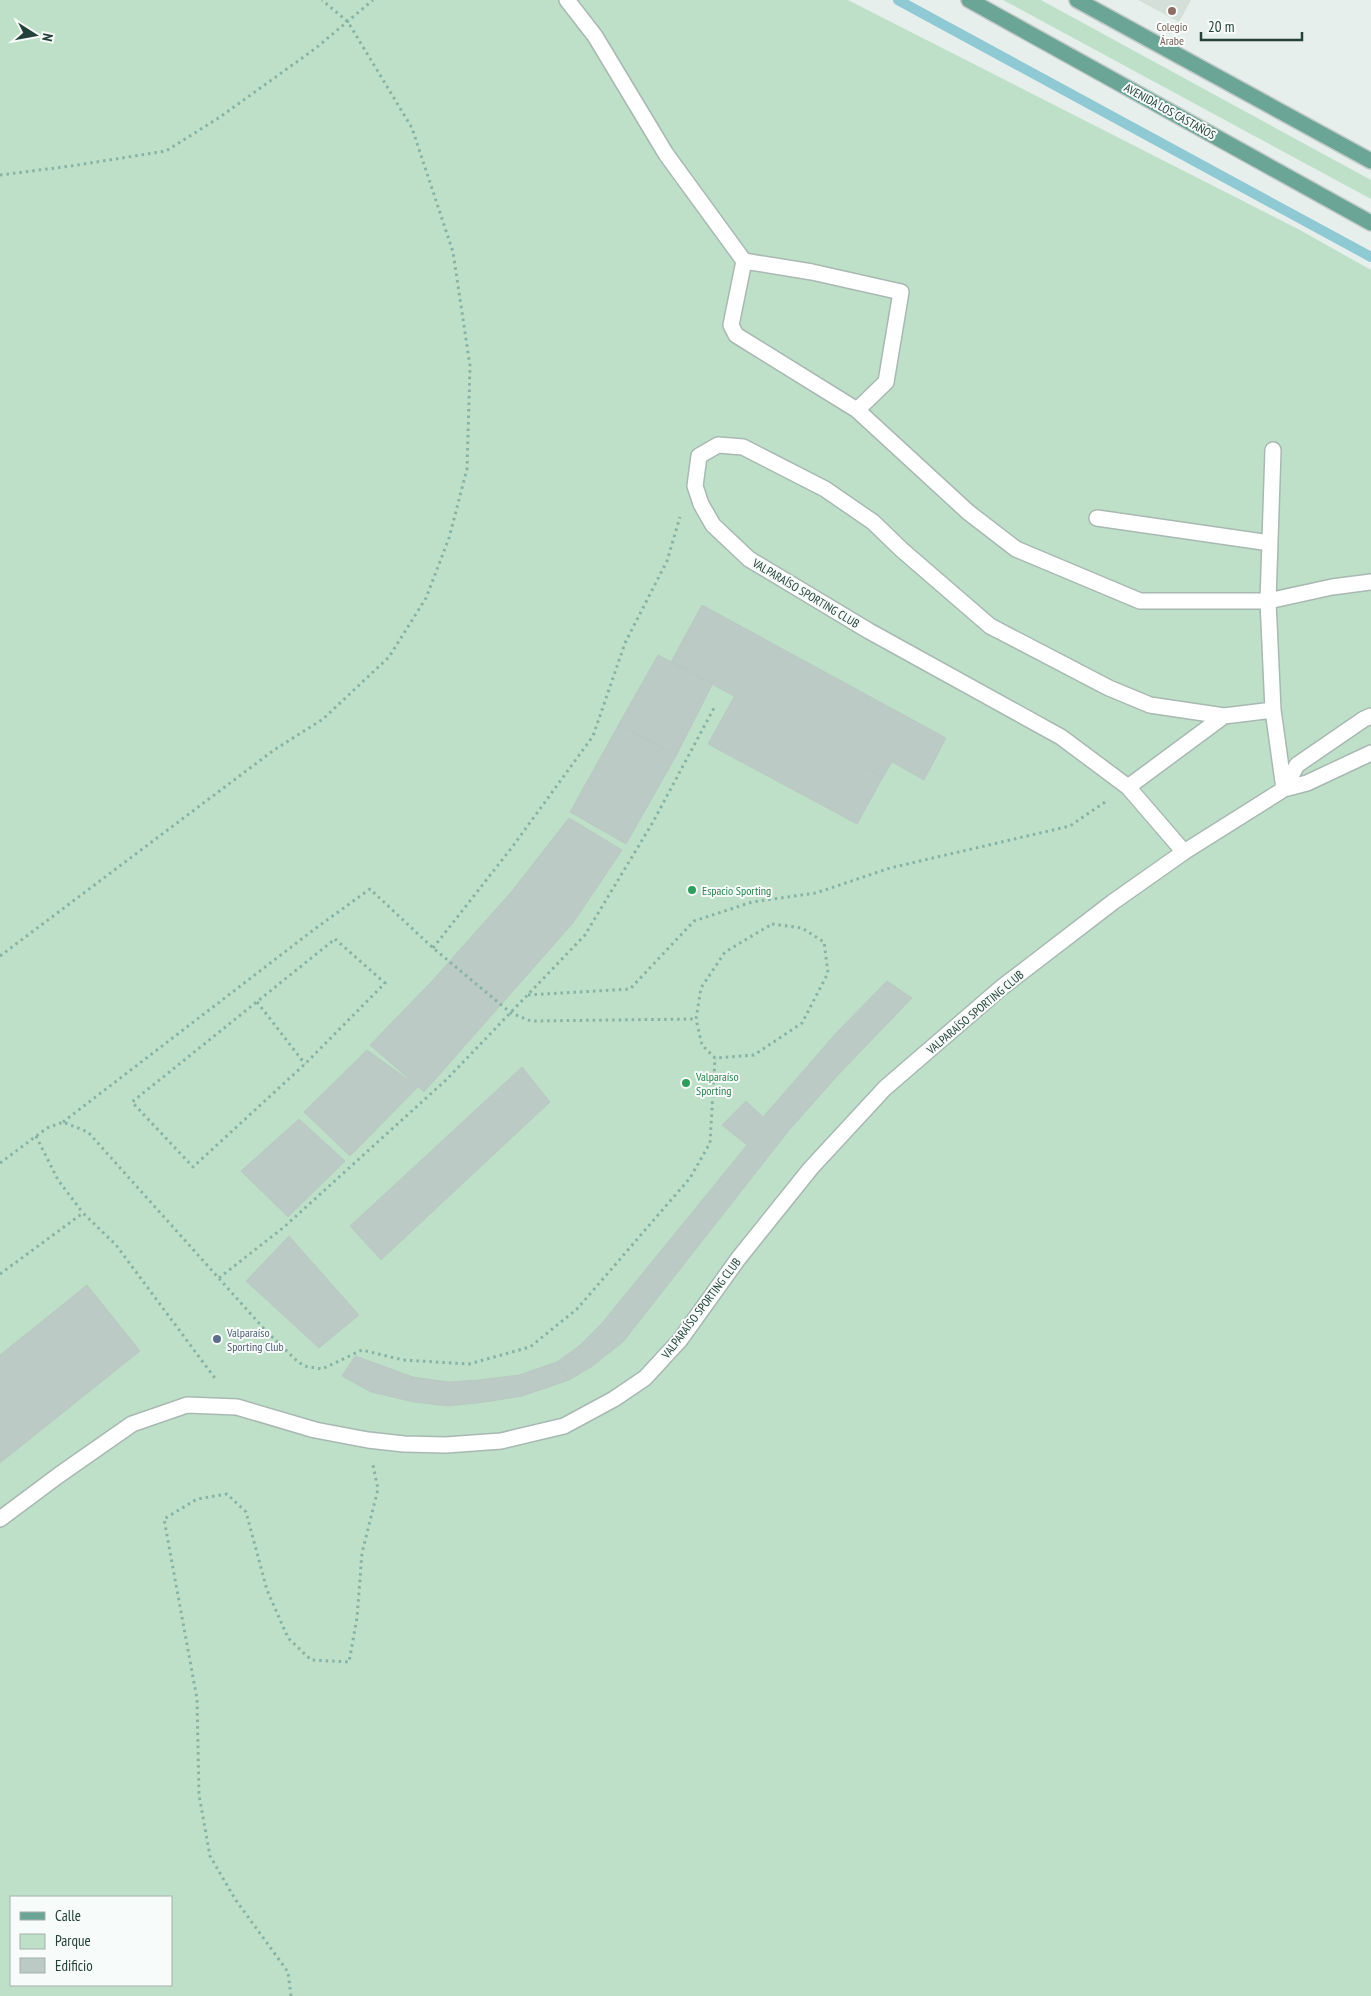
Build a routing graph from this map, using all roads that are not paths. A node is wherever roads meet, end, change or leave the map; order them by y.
1 (567, 0) edge
2 (969, 0) edge
3 (1077, 0) edge
4 (1371, 160) edge
5 (1371, 223) edge
6 (744, 261) junction
7 (857, 410) junction
8 (1273, 450) dead end
9 (1097, 518) dead end
10 (1270, 543) junction
11 (1371, 582) edge
12 (1268, 601) junction
13 (1273, 710) junction
14 (1224, 716) junction
15 (1371, 716) edge
16 (1371, 752) edge
17 (1128, 787) junction
18 (1284, 789) junction
19 (1184, 852) junction
20 (0, 1519) edge

1 - 6 lane
2 - 5 main road, AVENIDA LOS CASTAÑOS
3 - 4 main road
6 - 7 lane
6 - 7 lane
7 - 12 lane
8 - 10 lane
9 - 10 lane
10 - 12 lane
11 - 12 lane
12 - 13 lane
13 - 14 lane, VALPARAÍSO SPORTING CLUB
13 - 18 lane
14 - 17 lane, VALPARAÍSO SPORTING CLUB
14 - 17 lane, VALPARAÍSO SPORTING CLUB
15 - 18 lane, VALPARAÍSO SPORTING CLUB
16 - 18 lane, VALPARAÍSO SPORTING CLUB
17 - 19 lane, VALPARAÍSO SPORTING CLUB
18 - 19 lane, VALPARAÍSO SPORTING CLUB
19 - 20 lane, VALPARAÍSO SPORTING CLUB

